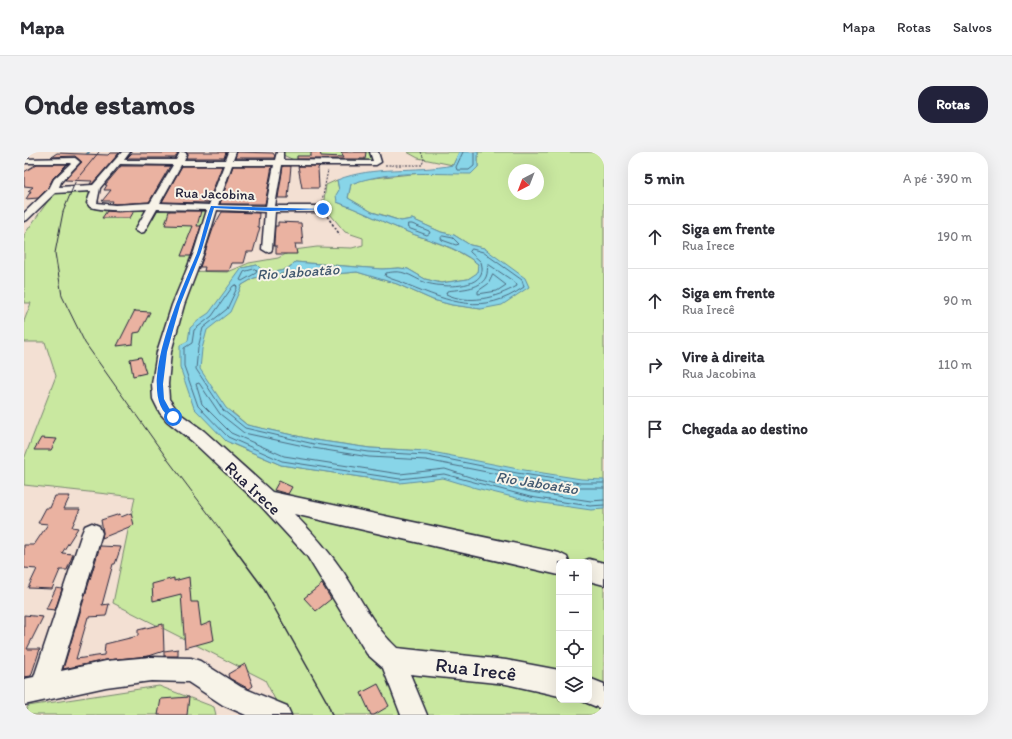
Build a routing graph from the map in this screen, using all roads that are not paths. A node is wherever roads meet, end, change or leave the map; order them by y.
1 (126, 152) edge
2 (184, 152) edge
3 (232, 152) edge
4 (280, 152) edge
5 (327, 152) edge
6 (374, 152) edge
7 (25, 162) edge
8 (119, 162) junction
9 (178, 162) junction
10 (279, 163) junction
11 (328, 163) junction
12 (228, 164) junction
13 (96, 188) junction
14 (53, 190) junction
15 (154, 206) junction
16 (213, 207) junction
17 (29, 208) edge
18 (323, 209) dead end
19 (270, 210) junction
20 (24, 218) edge
21 (140, 230) dead end
22 (267, 249) dead end
23 (267, 500) junction
24 (92, 533) dead end
25 (556, 563) edge
26 (592, 571) edge
27 (604, 574) edge
28 (392, 660) junction
29 (556, 682) edge
30 (33, 690) edge
31 (592, 693) edge
32 (604, 697) edge
33 (248, 709) edge
34 (278, 715) edge
35 (414, 715) edge

1 - 8 street
2 - 9 street
3 - 12 street
4 - 10 street
5 - 11 street
6 - 11 street
7 - 14 street
8 - 9 street
8 - 13 street
9 - 12 street
9 - 15 street
10 - 11 street
10 - 12 street
10 - 19 street
12 - 16 street
13 - 14 street
13 - 15 street, Rua Jacobina
14 - 17 street
15 - 16 street, Rua Jacobina
15 - 21 street
16 - 19 street, Rua Jacobina
16 - 23 street, Rua Irece
17 - 20 street
18 - 19 street, Rua Jacobina
19 - 22 street
23 - 25 street
23 - 28 street, Rua Irece
24 - 30 street
26 - 27 street
28 - 29 street, Rua Irecê
28 - 35 street, Rua Irece
30 - 33 street
31 - 32 street
33 - 34 street

